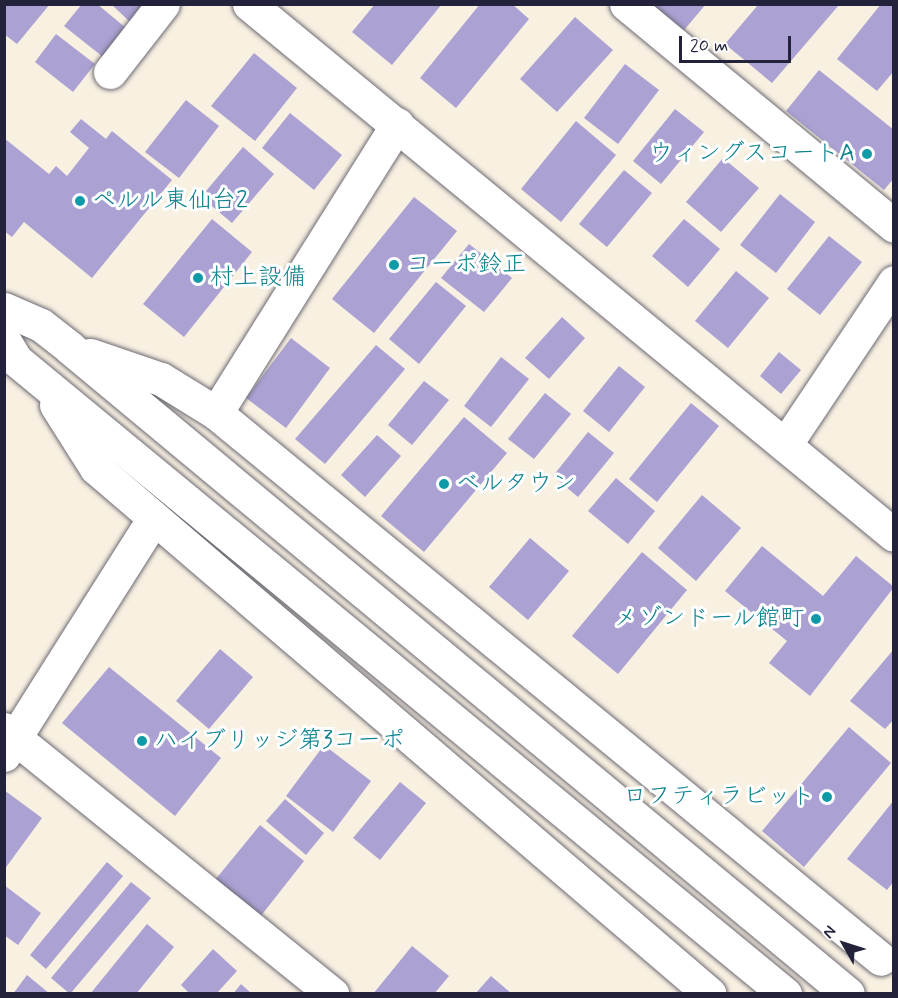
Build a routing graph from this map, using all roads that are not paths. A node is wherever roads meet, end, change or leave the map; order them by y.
1 (163, 4) edge
2 (249, 4) edge
3 (626, 4) edge
4 (110, 72) dead end
5 (397, 124) junction
6 (894, 226) edge
7 (894, 282) edge
8 (4, 309) edge
9 (4, 340) edge
10 (70, 348) junction
11 (41, 381) junction
12 (216, 413) junction
13 (784, 445) junction
14 (154, 518) junction
15 (894, 535) edge
16 (8, 741) edge
17 (887, 950) edge
18 (333, 993) edge
19 (710, 993) edge
20 (785, 993) edge
21 (848, 993) edge
22 (859, 993) edge

1 - 4 street
2 - 5 street
3 - 6 street
5 - 12 street
5 - 13 street
7 - 13 street
8 - 10 street
9 - 11 street
10 - 12 street
10 - 21 street
11 - 14 street
11 - 20 street
12 - 17 street
13 - 15 street
14 - 16 street
14 - 19 street
16 - 18 street
17 - 22 street

